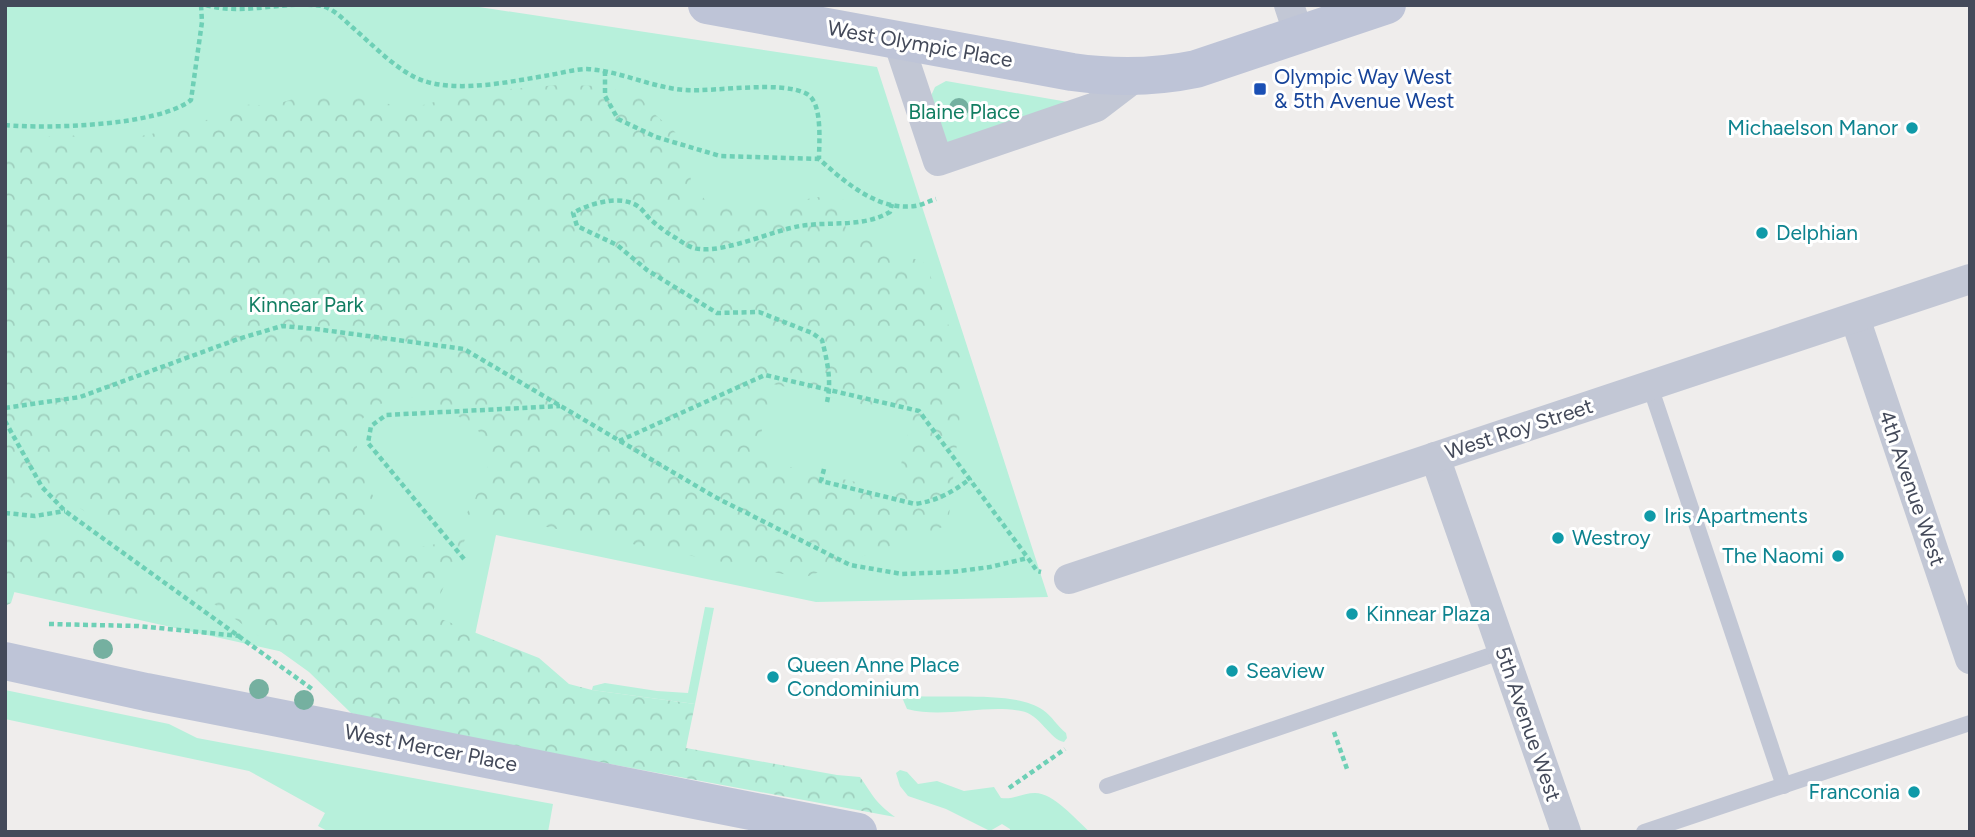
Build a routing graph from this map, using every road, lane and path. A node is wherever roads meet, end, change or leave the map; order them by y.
1 (203, 5) edge
2 (707, 5) edge
3 (1387, 5) edge
4 (1294, 20) edge
5 (898, 41) junction
6 (605, 71) junction
7 (1134, 78) junction
8 (5, 125) edge
9 (819, 159) junction
10 (936, 199) dead end
11 (892, 204) junction
12 (1970, 279) edge
13 (1855, 318) junction
14 (1650, 386) junction
15 (829, 390) junction
16 (827, 402) dead end
17 (561, 406) junction
18 (5, 408) edge
19 (5, 421) edge
20 (618, 441) junction
21 (1435, 457) junction
22 (824, 468) dead end
23 (971, 478) junction
24 (65, 511) junction
25 (5, 513) edge
26 (1028, 558) junction
27 (464, 559) dead end
28 (1069, 579) joint
29 (49, 624) dead end
30 (240, 636) junction
31 (1503, 651) junction
32 (1970, 659) edge
33 (5, 661) edge
34 (1330, 721) dead end
35 (1970, 723) edge
36 (331, 728) junction
37 (1065, 749) dead end
38 (1347, 769) dead end
39 (1107, 786) dead end
40 (1784, 786) junction
41 (1009, 788) dead end
42 (858, 832) edge
43 (1566, 832) edge
44 (1644, 832) edge

1 - 6 path
1 - 8 path
2 - 5 main road, West Olympic Place
3 - 4 main road, West Olympic Place
4 - 7 main road, West Olympic Place
5 - 7 main road, West Olympic Place
5 - 7 street
6 - 9 path
6 - 9 path
9 - 11 path
10 - 11 path
11 - 15 path
12 - 13 street, West Roy Street
13 - 14 street, West Roy Street
13 - 32 street, 4th Avenue West
14 - 21 street, West Roy Street
14 - 40 lane
15 - 16 path
15 - 20 path
15 - 23 path
17 - 18 path
17 - 20 path
17 - 27 path
19 - 24 path
20 - 26 path
21 - 28 street, West Roy Street
21 - 31 street, 5th Avenue West
22 - 23 path
23 - 26 path
24 - 25 path
24 - 30 path
26 - 28 path
29 - 30 path
30 - 36 path
31 - 39 lane
31 - 43 street, 5th Avenue West
33 - 36 main road, West Mercer Place
34 - 38 path
35 - 40 lane
36 - 42 main road, West Mercer Place
37 - 41 path
40 - 44 lane

